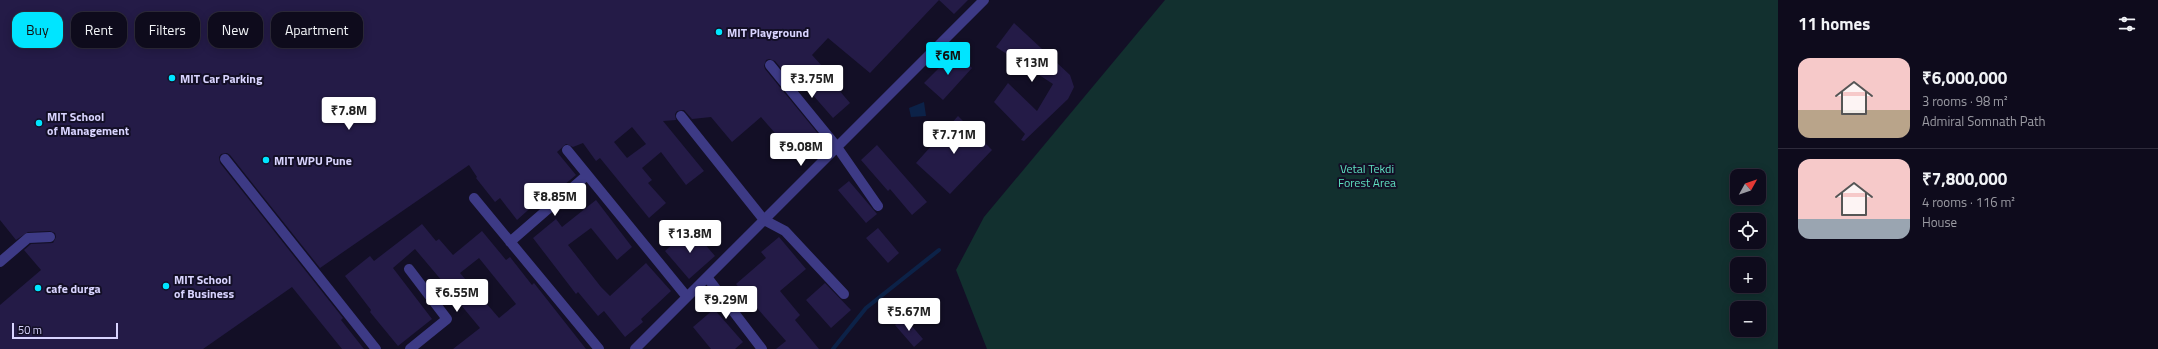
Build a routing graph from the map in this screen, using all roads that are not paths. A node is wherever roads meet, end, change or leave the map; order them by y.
1 (984, 0) edge
2 (770, 65) dead end
3 (681, 116) dead end
4 (837, 147) junction
5 (567, 150) dead end
6 (225, 160) dead end
7 (587, 175) junction
8 (474, 198) dead end
9 (878, 206) dead end
10 (764, 220) junction
11 (50, 237) dead end
12 (510, 242) junction
13 (0, 262) edge
14 (409, 269) dead end
15 (707, 277) junction
16 (844, 294) dead end
17 (687, 297) junction
18 (376, 349) edge
19 (410, 349) edge
20 (599, 349) edge
21 (635, 349) edge
22 (762, 349) edge

1 - 4 street
2 - 4 street
3 - 10 street
4 - 9 street
4 - 10 street
5 - 7 street
6 - 18 street
7 - 12 street
7 - 17 street
8 - 12 street
10 - 15 street
10 - 16 street
11 - 13 street
12 - 20 street
14 - 19 street
15 - 17 street
15 - 22 street
17 - 21 street

